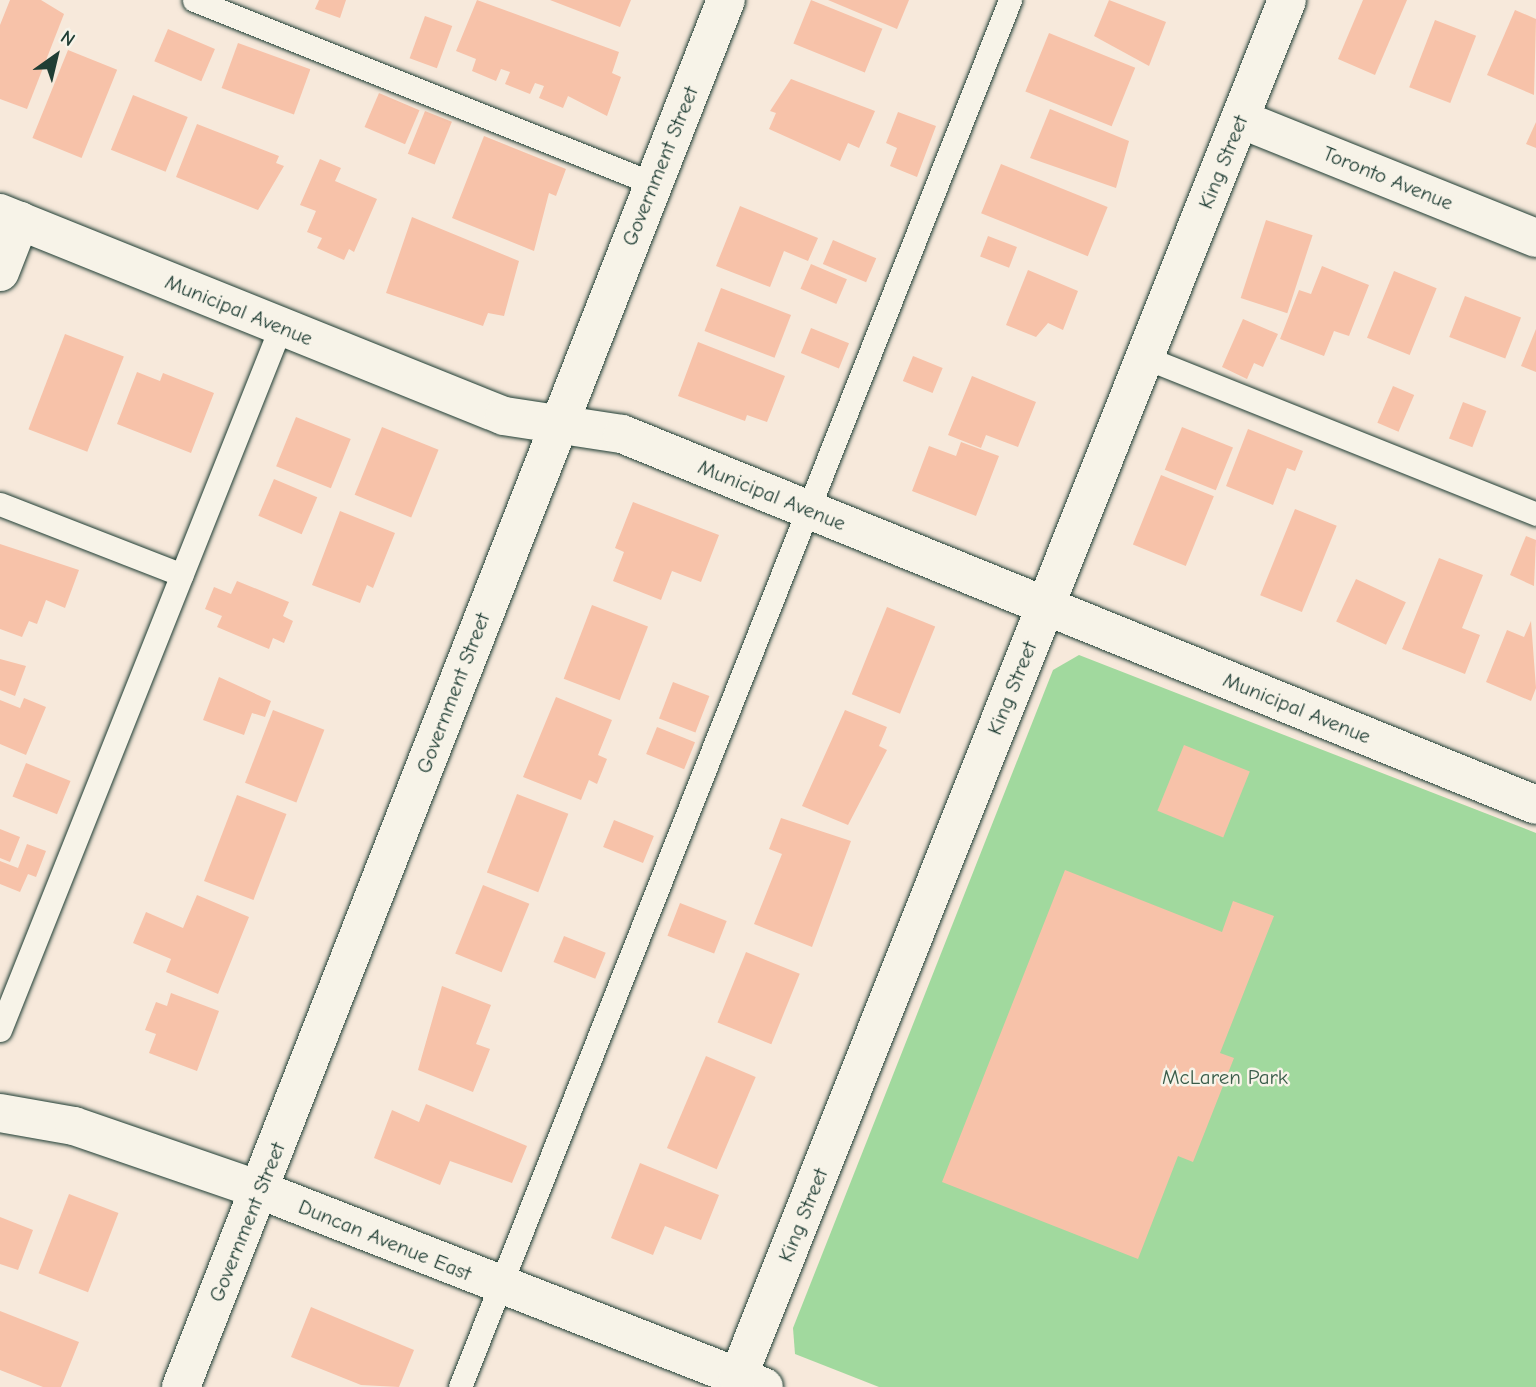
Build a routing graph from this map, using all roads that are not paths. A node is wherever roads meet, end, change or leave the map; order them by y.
1 (194, 0) edge
2 (726, 0) edge
3 (1010, 0) edge
4 (1287, 0) edge
5 (1240, 119) junction
6 (653, 184) junction
7 (10, 217) edge
8 (1536, 238) edge
9 (0, 272) edge
10 (281, 326) junction
11 (1144, 358) junction
12 (557, 426) junction
13 (0, 504) edge
14 (809, 511) junction
15 (1536, 514) edge
16 (182, 575) junction
17 (1044, 606) junction
18 (1536, 805) edge
19 (0, 1030) edge
20 (0, 1113) edge
21 (260, 1190) junction
22 (500, 1286) junction
23 (751, 1382) edge
24 (181, 1387) edge
25 (460, 1387) edge

1 - 6 lane
2 - 6 street, Government Street
3 - 14 lane
4 - 5 street, King Street
5 - 8 street, Toronto Avenue
5 - 11 street, King Street
6 - 12 street, Government Street
7 - 9 street
7 - 10 street, Municipal Avenue
10 - 12 street, Municipal Avenue
10 - 16 lane
11 - 15 lane
11 - 17 street, King Street
12 - 14 street, Municipal Avenue
12 - 21 street, Government Street
13 - 16 lane
14 - 17 street, Municipal Avenue
14 - 22 lane
16 - 19 lane
17 - 18 street, Municipal Avenue
17 - 23 street, King Street
20 - 21 street, Duncan Avenue East
21 - 22 street, Duncan Avenue East
21 - 24 street, Government Street
22 - 23 street, Duncan Avenue East
22 - 25 lane

